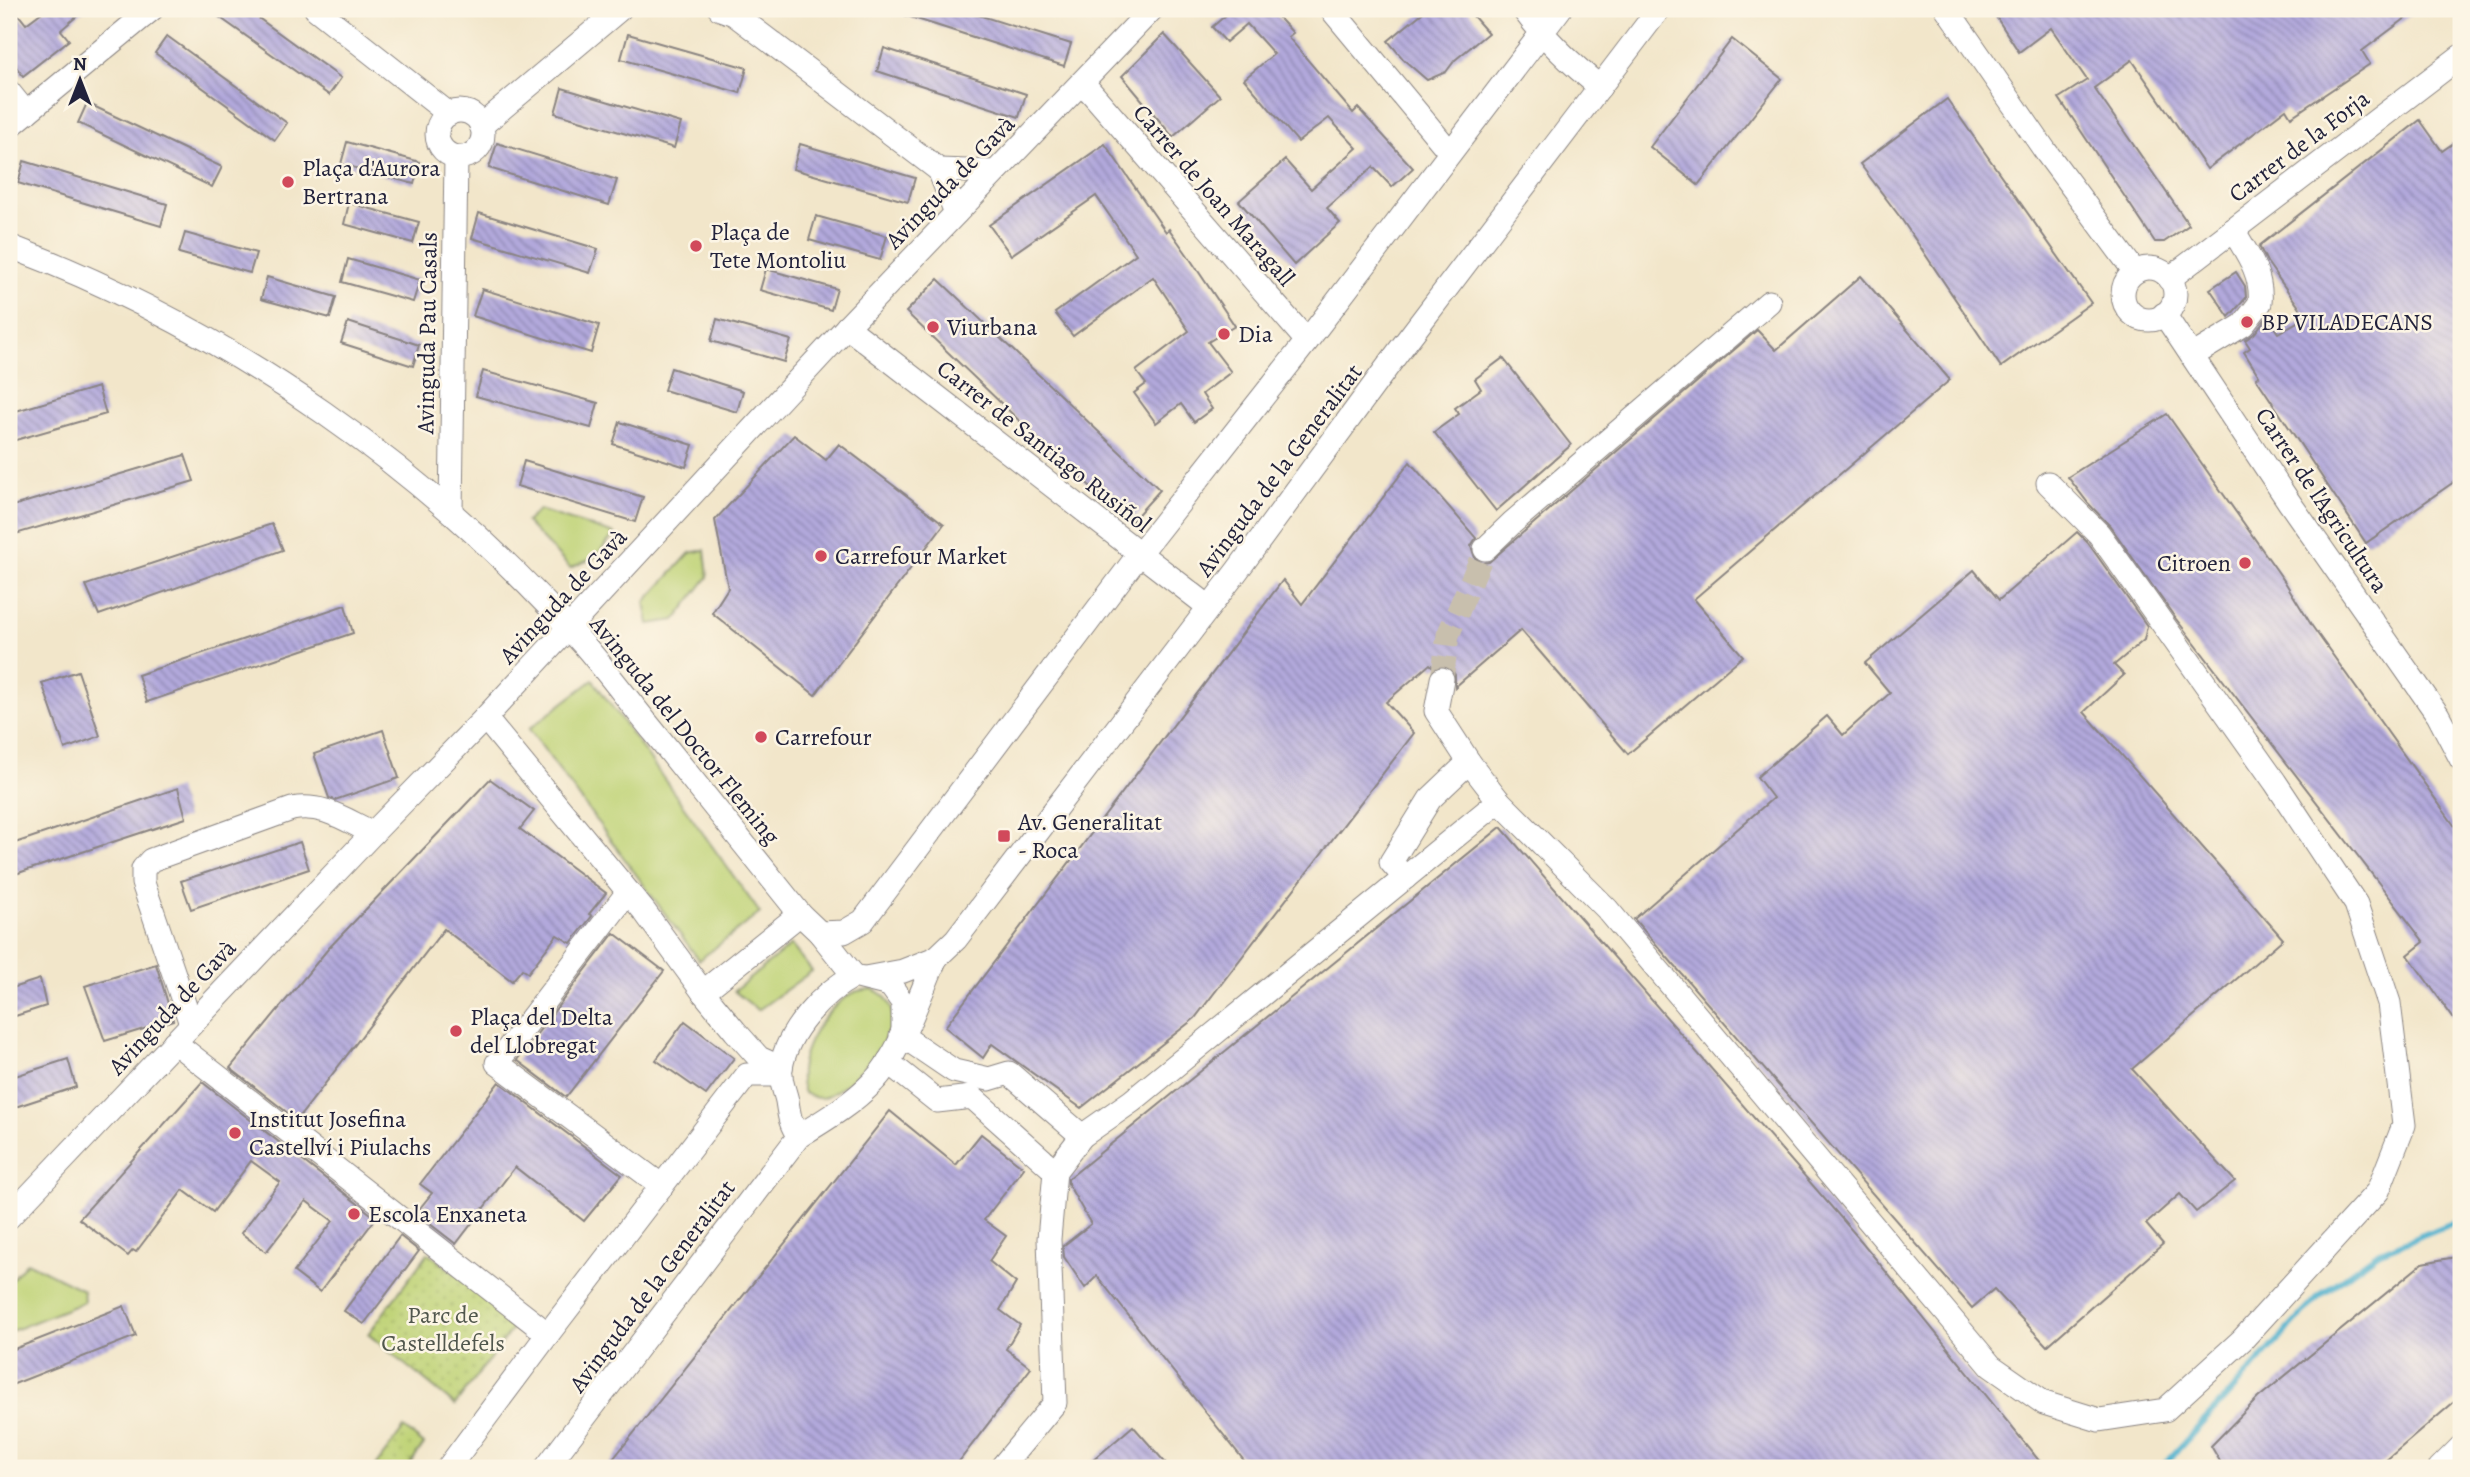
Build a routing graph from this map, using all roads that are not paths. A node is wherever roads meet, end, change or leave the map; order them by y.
1 (152, 9) edge
2 (316, 9) edge
3 (620, 9) edge
4 (720, 9) edge
5 (1152, 9) edge
6 (1331, 9) edge
7 (1522, 9) edge
8 (1560, 9) edge
9 (1659, 9) edge
10 (1947, 9) edge
11 (1542, 34) junction
12 (2461, 56) edge
13 (1083, 83) junction
14 (1600, 88) junction
15 (9, 92) edge
16 (449, 114) junction
17 (18, 120) edge
18 (481, 126) junction
19 (1449, 151) junction
20 (456, 157) junction
21 (939, 170) junction
22 (995, 172) junction
23 (956, 213) junction
24 (2233, 230) junction
25 (10, 247) edge
26 (2135, 272) junction
27 (2169, 279) junction
28 (1769, 302) dead end
29 (2164, 314) junction
30 (847, 327) junction
31 (1307, 341) junction
32 (2192, 356) junction
33 (2048, 482) dead end
34 (451, 511) junction
35 (1485, 549) tunnel mouth
36 (1140, 553) junction
37 (1209, 607) junction
38 (566, 628) junction
39 (1442, 679) tunnel mouth
40 (2438, 715) junction
41 (485, 718) junction
42 (2461, 739) edge
43 (2461, 759) edge
44 (1469, 762) junction
45 (1499, 801) junction
46 (373, 832) junction
47 (1405, 878) junction
48 (628, 892) junction
49 (800, 914) junction
50 (820, 933) junction
51 (936, 958) junction
52 (860, 977) junction
53 (704, 992) junction
54 (191, 1024) junction
55 (902, 1033) junction
56 (174, 1042) junction
57 (888, 1062) junction
58 (782, 1080) junction
59 (841, 1110) junction
60 (799, 1136) junction
61 (1082, 1136) junction
62 (1055, 1171) junction
63 (662, 1186) junction
64 (9, 1217) edge
65 (548, 1334) junction
66 (2461, 1447) edge
67 (449, 1468) edge
68 (546, 1468) edge
69 (1001, 1468) edge
70 (2440, 1468) edge

1 - 17 street
2 - 16 street
3 - 18 street
4 - 21 street
5 - 13 street, Avinguda de Gavà
6 - 19 street
7 - 11 street
8 - 11 street
9 - 14 street, Avinguda de la Generalitat
10 - 26 street
11 - 14 street
11 - 19 street
12 - 24 street, Carrer de la Forja
13 - 22 street, Avinguda de Gavà
13 - 31 street, Carrer de Joan Maragall
14 - 37 street, Avinguda de la Generalitat
15 - 17 street
16 - 18 street
16 - 20 street
18 - 20 street
19 - 31 street
20 - 34 street, Avinguda Pau Casals
21 - 22 street
21 - 23 street
22 - 23 street, Avinguda de Gavà
23 - 30 street, Avinguda de Gavà
24 - 27 street, Carrer de la Forja
24 - 32 street
25 - 34 street, Avinguda del Doctor Fleming
26 - 27 street
26 - 29 street
27 - 29 street
28 - 35 street
29 - 32 street, Carrer de l'Agricultura
30 - 36 street, Carrer de Santiago Rusiñol
30 - 38 street, Avinguda de Gavà
31 - 36 street
32 - 40 street, Carrer de l'Agricultura
33 - 45 street
34 - 38 street, Avinguda del Doctor Fleming
36 - 37 street, Carrer de Santiago Rusiñol
36 - 50 street
37 - 51 street, Avinguda de la Generalitat
38 - 41 street, Avinguda de Gavà
38 - 49 street, Avinguda del Doctor Fleming
39 - 44 street
40 - 42 street, Carrer de l'Agricultura
40 - 43 street, Carrer de l'Agricultura
41 - 46 street, Avinguda de Gavà
41 - 48 street
44 - 45 street
44 - 47 street
45 - 47 street
46 - 54 street, Avinguda de Gavà
46 - 54 street
47 - 61 street
48 - 53 street
48 - 63 street
49 - 50 street, Avinguda del Doctor Fleming
49 - 53 street
50 - 52 street, Avinguda del Doctor Fleming
51 - 52 street
51 - 55 street
52 - 55 street
52 - 58 street
53 - 58 street
54 - 56 street, Avinguda de Gavà
55 - 57 street
55 - 61 street
56 - 64 street, Avinguda de Gavà
56 - 65 street
57 - 59 street
57 - 62 street
58 - 59 street
58 - 60 street
58 - 63 street
59 - 60 street
60 - 68 street, Avinguda de la Generalitat
61 - 62 street
62 - 69 street
63 - 65 street
65 - 67 street
66 - 70 street

